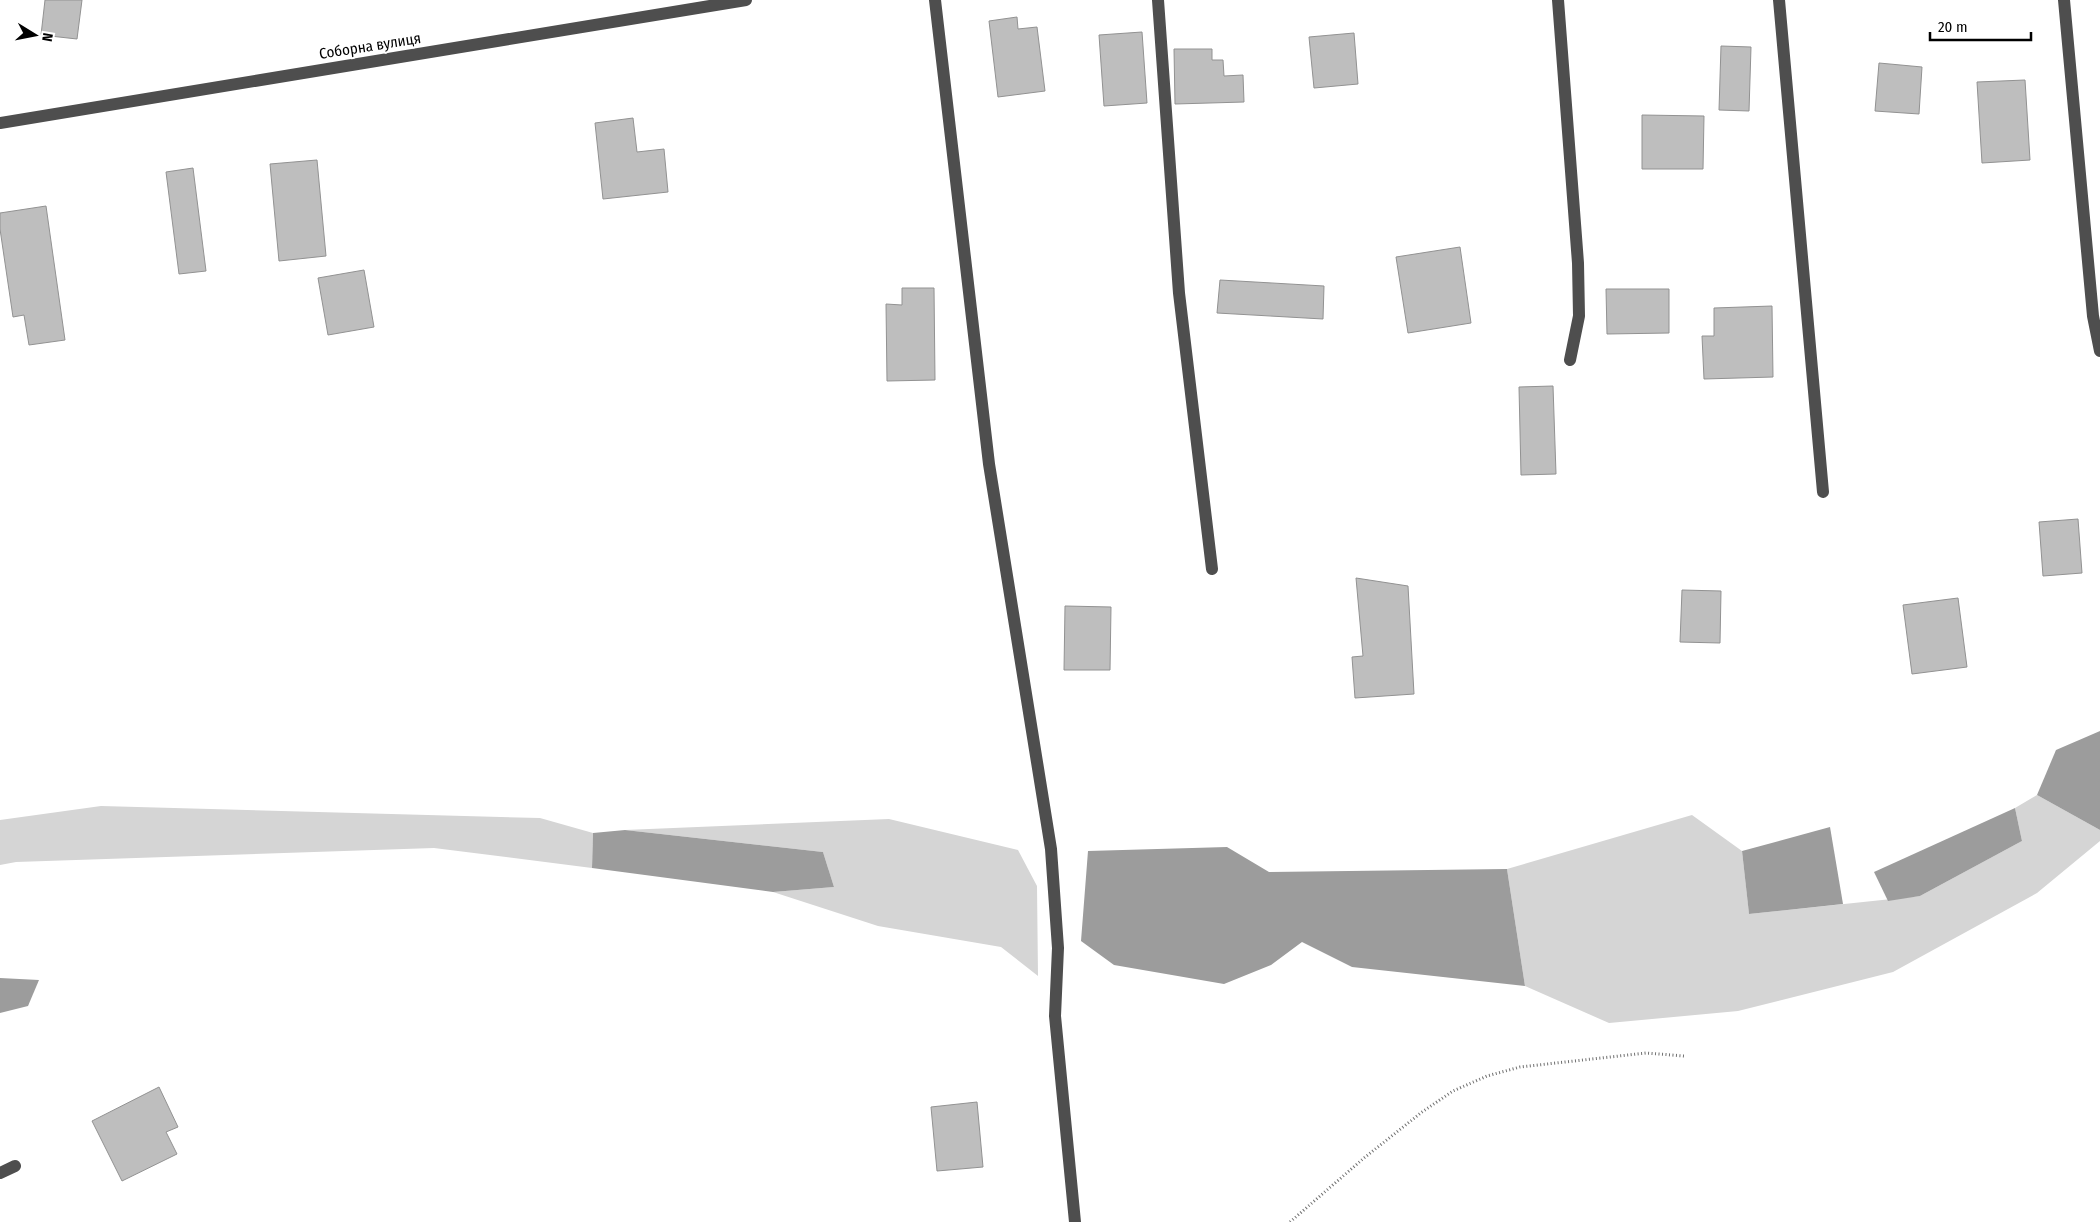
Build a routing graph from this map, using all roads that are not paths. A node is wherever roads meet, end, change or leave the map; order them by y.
1 (746, 0) edge
2 (936, 0) edge
3 (1158, 0) edge
4 (1558, 0) edge
5 (1779, 0) edge
6 (2064, 0) edge
7 (0, 123) edge
8 (2100, 350) edge
9 (1570, 360) dead end
10 (1823, 492) dead end
11 (1212, 569) dead end
12 (15, 1166) dead end
13 (0, 1173) edge
14 (1075, 1222) edge

1 - 7 street, Соборна вулиця
2 - 14 street
3 - 11 street
4 - 9 street
5 - 10 street
6 - 8 street
12 - 13 street

